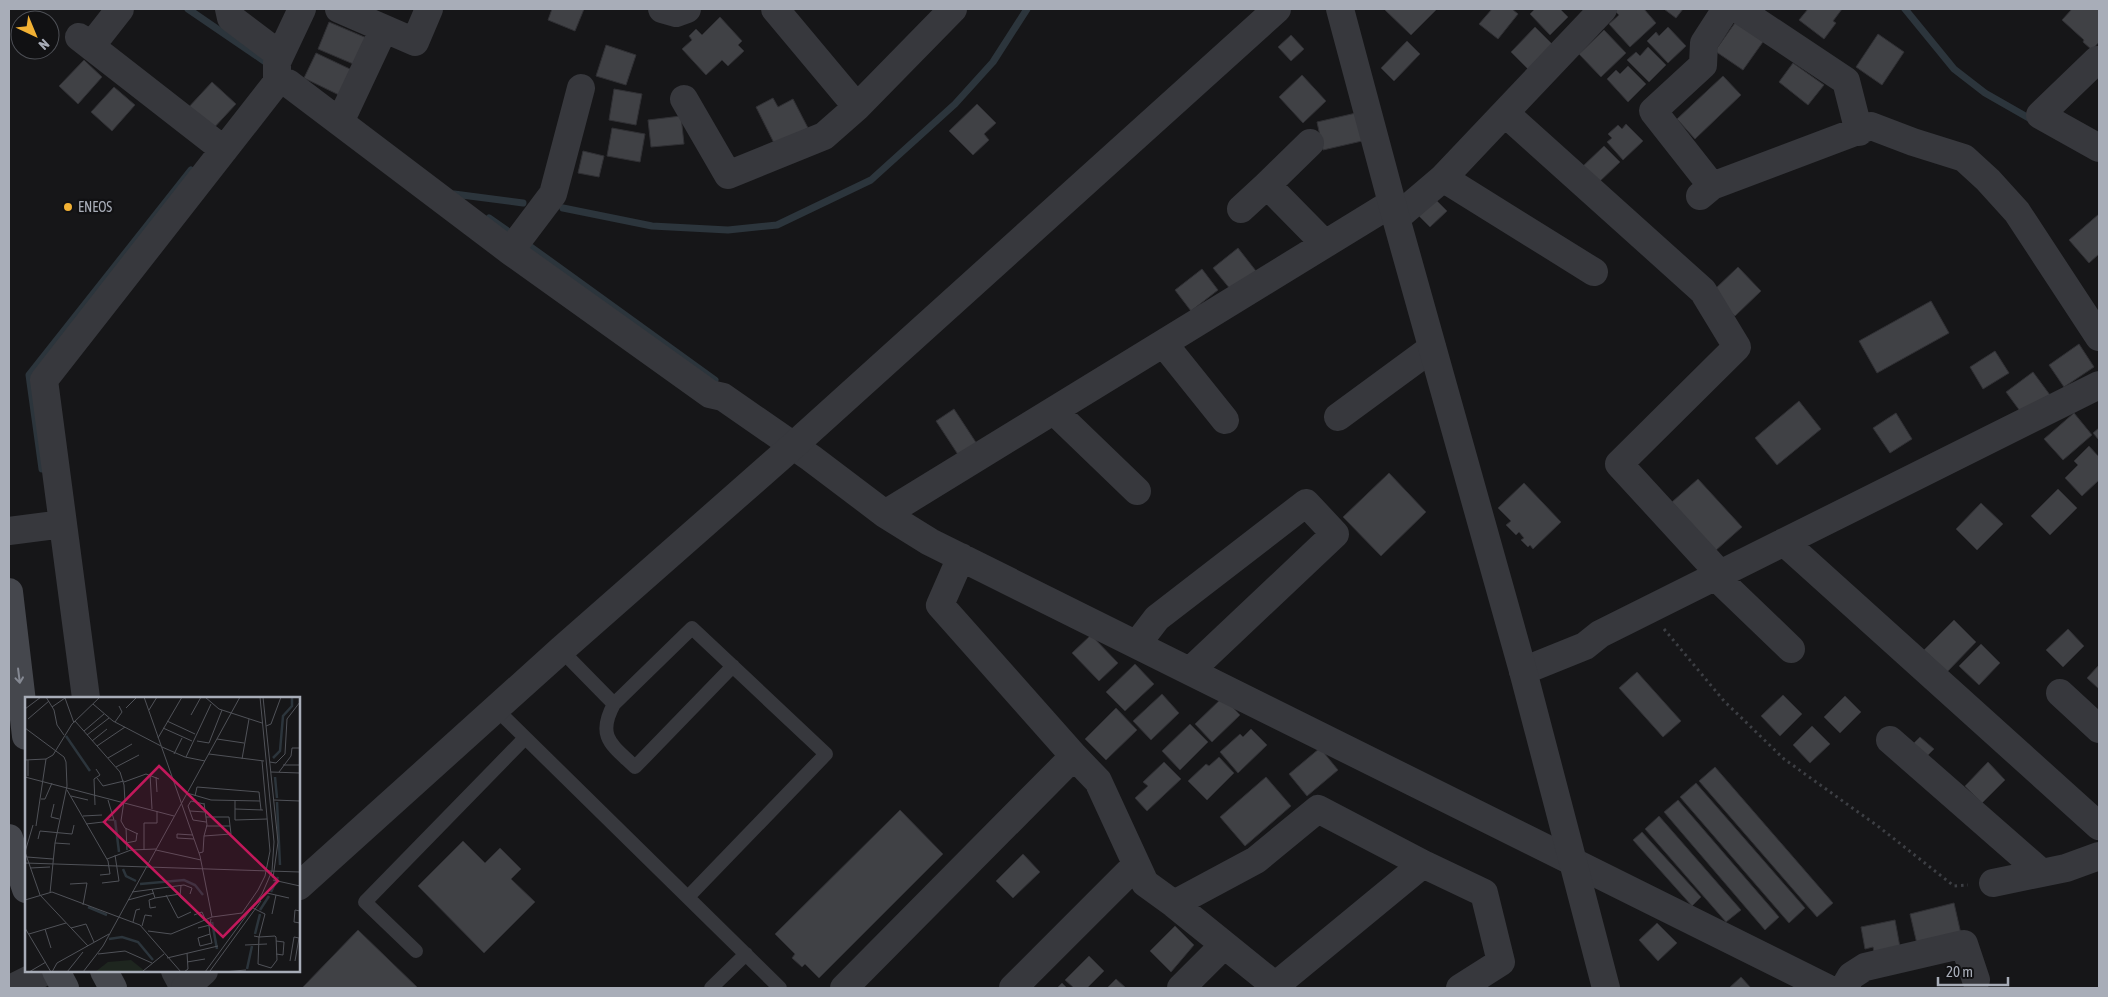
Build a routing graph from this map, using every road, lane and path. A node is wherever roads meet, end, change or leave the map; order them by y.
1 (120, 9) edge
2 (229, 9) edge
3 (302, 9) edge
4 (340, 9) edge
5 (429, 9) edge
6 (662, 9) edge
7 (687, 9) edge
8 (953, 9) edge
9 (1277, 9) edge
10 (1340, 9) edge
11 (1603, 9) edge
12 (1726, 9) edge
13 (1738, 9) edge
14 (782, 11) edge
15 (379, 39) dead end
16 (280, 55) junction
17 (2097, 60) dead end
18 (277, 82) junction
19 (581, 88) dead end
20 (684, 99) dead end
21 (857, 107) junction
22 (1505, 113) junction
23 (343, 116) junction
24 (1859, 132) junction
25 (1310, 143) dead end
26 (218, 145) junction
27 (2099, 148) edge
28 (1443, 178) junction
29 (1266, 186) junction
30 (1240, 209) dead end
31 (1394, 210) junction
32 (1325, 244) junction
33 (510, 251) junction
34 (1594, 272) dead end
35 (2099, 337) edge
36 (1164, 344) junction
37 (1432, 348) junction
38 (2099, 385) edge
39 (1054, 411) junction
40 (1338, 417) dead end
41 (1225, 420) dead end
42 (794, 446) junction
43 (1137, 491) dead end
44 (885, 514) junction
45 (55, 525) junction
46 (9, 531) edge
47 (1784, 542) junction
48 (961, 557) junction
49 (1718, 575) junction
50 (9, 592) edge
51 (1647, 610) junction
52 (1140, 638) junction
53 (1791, 649) dead end
54 (561, 650) junction
55 (733, 666) junction
56 (1195, 666) junction
57 (1523, 671) junction
58 (2060, 692) dead end
59 (86, 697) edge
60 (614, 704) junction
61 (496, 710) junction
62 (25, 728) edge
63 (2099, 729) edge
64 (525, 738) junction
65 (1890, 740) dead end
66 (1074, 756) junction
67 (2099, 826) edge
68 (9, 838) edge
69 (2099, 856) edge
70 (1571, 860) junction
71 (1423, 864) junction
72 (1136, 866) junction
73 (2042, 873) junction
74 (1993, 883) joint
75 (300, 885) edge
76 (25, 887) edge
77 (688, 897) junction
78 (1174, 904) junction
79 (1224, 944) junction
80 (416, 951) dead end
81 (746, 954) junction
82 (44, 972) edge
83 (57, 972) edge
84 (105, 972) edge
85 (176, 972) edge
86 (203, 972) edge
87 (1976, 980) dead end
88 (771, 983) edge
89 (16, 987) edge
90 (1276, 987) edge
91 (1839, 987) edge
92 (65, 988) edge
93 (113, 988) edge
94 (184, 988) edge
95 (711, 988) edge
96 (780, 988) edge
97 (844, 988) edge
98 (1013, 988) edge
99 (1181, 988) edge
100 (1460, 988) edge
101 (1606, 988) edge

1 - 26 street
2 - 16 street
3 - 16 street
4 - 5 street
6 - 7 street
8 - 21 street
9 - 42 street
10 - 31 street
11 - 22 street
12 - 24 street
13 - 24 street
14 - 21 street
15 - 23 street
16 - 18 street
17 - 27 street
18 - 23 street
18 - 26 street
19 - 33 street
20 - 21 street
22 - 28 street
22 - 49 street
23 - 33 street
24 - 35 street
25 - 29 street
26 - 45 street
28 - 31 street
28 - 34 street
29 - 30 street
29 - 32 street
31 - 32 street
31 - 37 street
32 - 36 street
33 - 42 street
36 - 39 street
36 - 41 street
37 - 40 street
37 - 57 street
38 - 47 street
39 - 43 street
39 - 44 street
42 - 44 street
42 - 54 street
44 - 48 street
45 - 46 street
45 - 59 street
47 - 49 street
47 - 67 street
48 - 52 street
48 - 66 street
49 - 51 street
49 - 53 street
50 -> 62 main road
51 - 57 street
51 - 74 path
52 - 56 street
52 - 56 street
54 - 60 lane
54 - 61 street
55 - 60 lane
55 - 60 lane
55 - 77 lane
56 - 70 street
57 - 70 street
58 - 63 street
61 - 64 lane
61 - 75 street
64 - 77 lane
64 - 80 lane
65 - 73 street
66 - 72 street
66 - 97 street
68 - 76 main road
69 - 73 street
70 - 91 street
70 - 101 street
71 - 78 street
71 - 90 street
71 - 100 street
72 - 78 street
72 - 98 street
73 - 74 street
77 - 81 lane
78 - 79 street
79 - 90 street
79 - 99 street
81 - 88 lane
81 - 95 lane
82 - 89 street
83 - 92 main road
84 - 93 main road
85 - 94 street
86 - 94 street
87 - 91 street
88 - 96 lane

